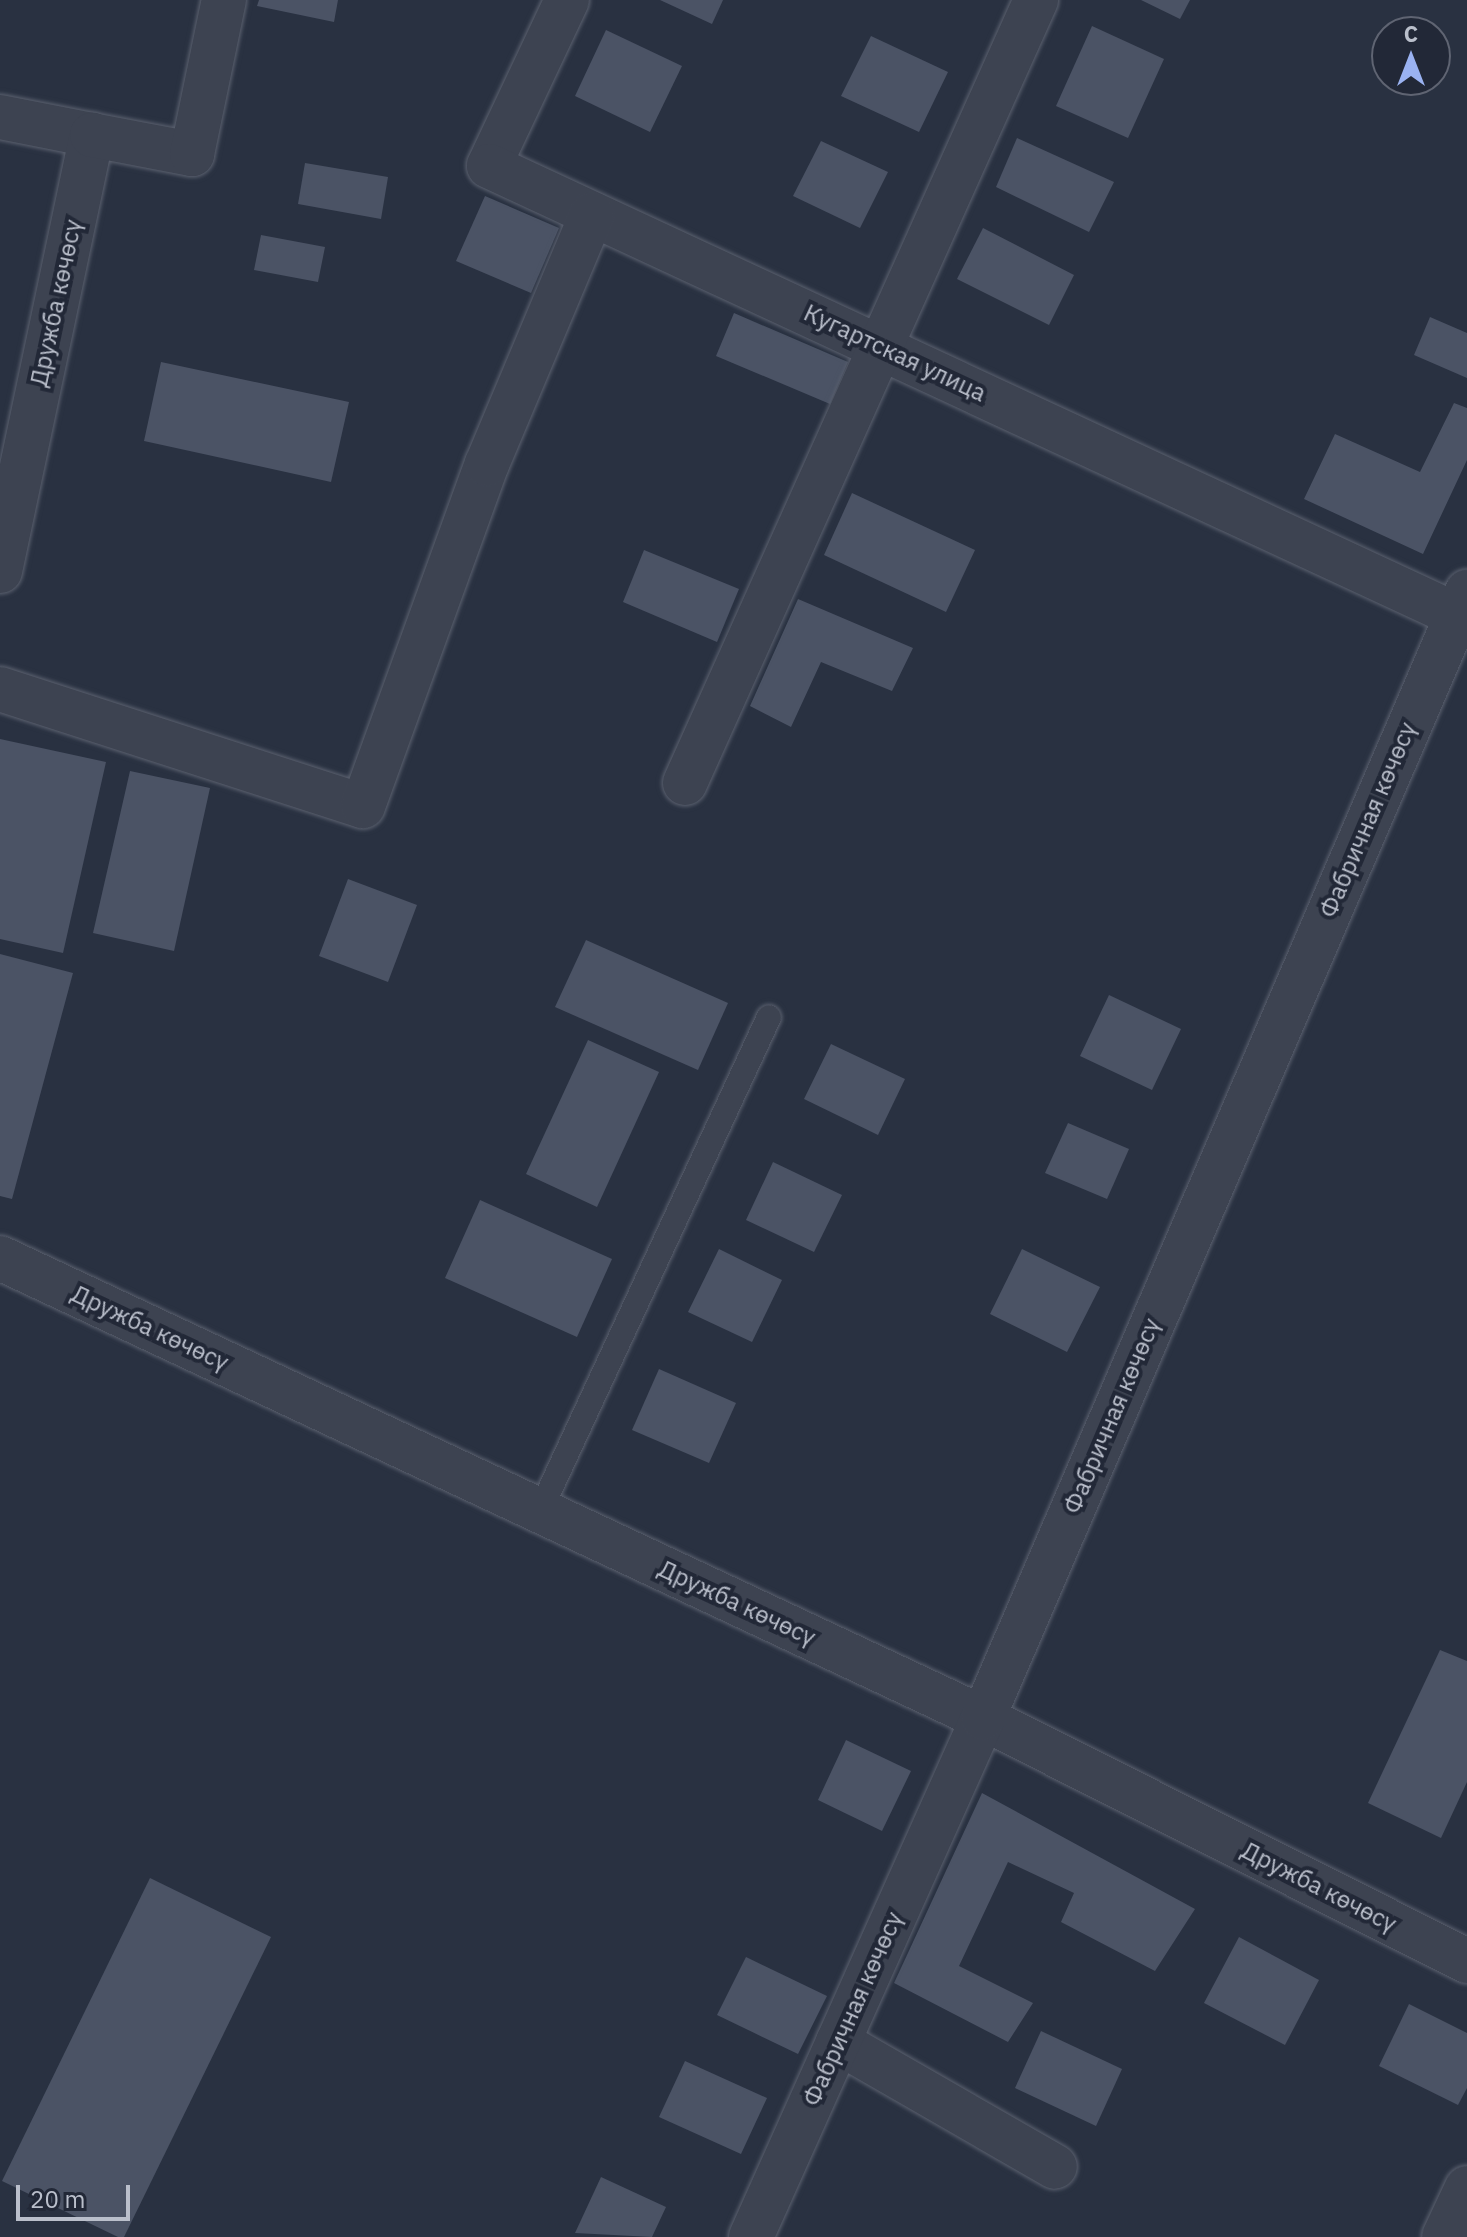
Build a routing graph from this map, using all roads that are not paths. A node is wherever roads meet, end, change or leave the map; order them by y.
1 (224, 0) edge
2 (567, 0) edge
3 (1036, 0) edge
4 (0, 117) edge
5 (92, 135) junction
6 (592, 214) junction
7 (880, 345) junction
8 (0, 571) edge
9 (1463, 609) edge
10 (0, 689) edge
11 (685, 783) dead end
12 (769, 1017) dead end
13 (0, 1258) edge
14 (540, 1511) junction
15 (983, 1718) junction
16 (1467, 1961) edge
17 (838, 2042) junction
18 (1055, 2167) dead end
19 (1467, 2188) edge
20 (751, 2237) edge
21 (1444, 2237) edge

1 - 5 street
2 - 6 street, Кугартская улица
3 - 7 street
4 - 5 street
5 - 8 street, Дружба көчөсү
6 - 7 street, Кугартская улица
6 - 10 street
7 - 9 street, Кугартская улица
7 - 11 street
9 - 15 street, Фабричная көчөсү
12 - 14 lane
13 - 14 street, Дружба көчөсү
14 - 15 street, Дружба көчөсү
15 - 16 street, Дружба көчөсү
15 - 17 street, Фабричная көчөсү
17 - 18 street
17 - 20 street, Фабричная көчөсү
19 - 21 street

